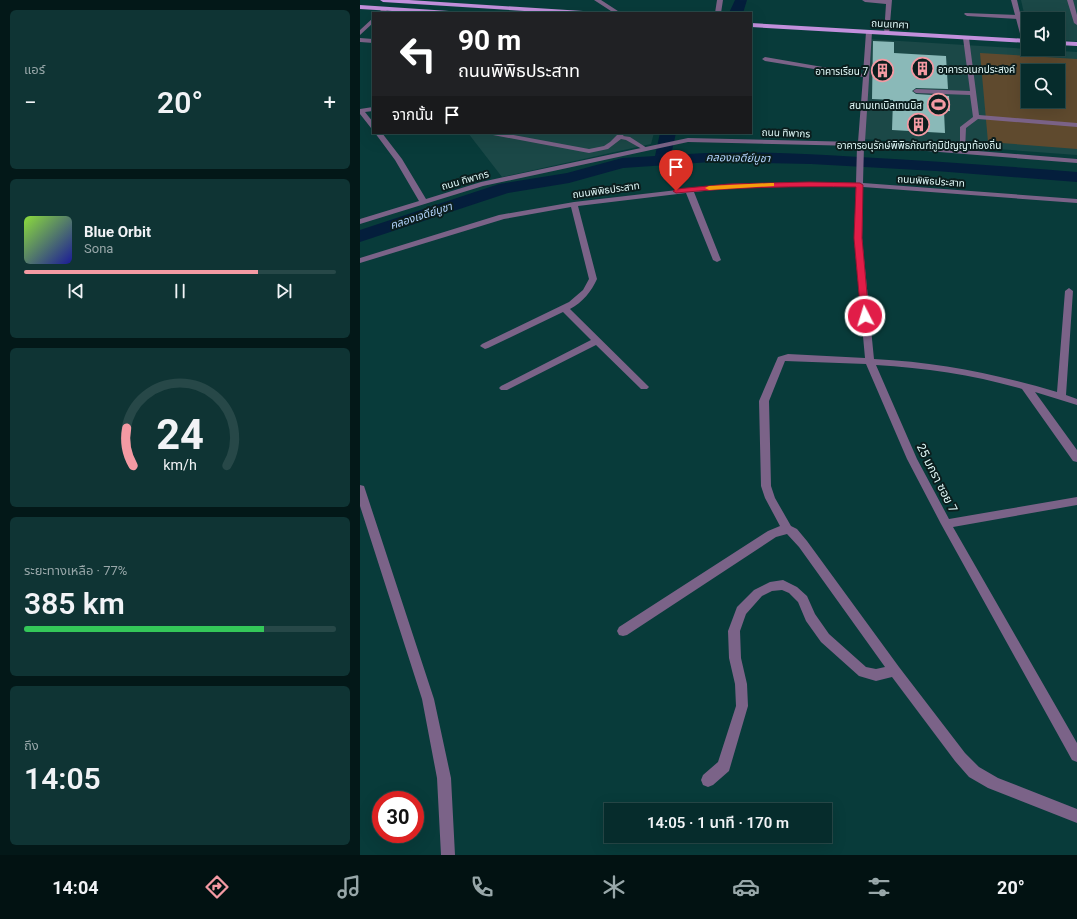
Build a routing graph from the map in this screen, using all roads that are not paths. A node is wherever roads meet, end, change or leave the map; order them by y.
1 (383, 0) edge
2 (597, 0) edge
3 (720, 0) edge
4 (866, 0) edge
5 (1014, 0) edge
6 (1070, 0) edge
7 (888, 1) edge
8 (360, 7) edge
9 (383, 11) edge
10 (416, 12) edge
11 (568, 12) edge
12 (616, 12) edge
13 (718, 12) edge
14 (967, 14) dead end
15 (1019, 17) junction
16 (372, 21) edge
17 (1021, 23) edge
18 (1077, 23) edge
19 (752, 25) edge
20 (869, 32) junction
21 (360, 33) edge
22 (887, 34) junction
23 (966, 38) junction
24 (360, 40) edge
25 (372, 41) edge
26 (1021, 41) edge
27 (1065, 43) edge
28 (1077, 44) edge
29 (765, 59) dead end
30 (866, 76) junction
31 (916, 91) dead end
32 (973, 93) junction
33 (372, 109) edge
34 (360, 111) edge
35 (976, 117) junction
36 (1077, 125) edge
37 (372, 126) edge
38 (379, 134) edge
39 (498, 134) edge
40 (707, 134) edge
41 (620, 135) edge
42 (716, 140) junction
43 (645, 148) junction
44 (861, 148) junction
45 (962, 151) junction
46 (1077, 161) edge
47 (860, 181) junction
48 (689, 190) junction
49 (1077, 201) edge
50 (424, 202) junction
51 (574, 204) junction
52 (360, 222) edge
53 (717, 260) dead end
54 (360, 261) edge
55 (1070, 291) dead end
56 (564, 308) junction
57 (597, 341) junction
58 (485, 346) dead end
59 (870, 363) junction
60 (1026, 386) junction
61 (644, 387) dead end
62 (504, 388) dead end
63 (1061, 397) junction
64 (1077, 402) edge
65 (1077, 458) edge
66 (360, 489) edge
67 (1077, 501) edge
68 (946, 524) junction
69 (786, 528) junction
70 (623, 631) dead end
71 (895, 671) junction
72 (1077, 756) edge
73 (708, 780) dead end
74 (1077, 816) edge
75 (448, 855) edge

1 - 11 main road
2 - 12 street
3 - 13 street
4 - 7 street
5 - 15 street
6 - 18 lane
7 - 22 street
8 - 9 main road
9 - 10 main road
14 - 15 lane
15 - 17 street
16 - 21 lane
19 - 20 main road, ถนนเทศา
20 - 22 main road, ถนนเทศา
20 - 30 street, 25 มกรา ซอย 7
22 - 23 main road, ถนนเทศา
23 - 26 main road, ถนนเทศา
23 - 32 lane
24 - 25 lane
27 - 28 main road
29 - 30 street
30 - 44 street, 25 มกรา ซอย 7
31 - 32 lane
32 - 35 lane
33 - 34 street
34 - 37 street
35 - 36 lane
35 - 45 lane
38 - 50 street
39 - 41 lane
40 - 42 street
41 - 43 lane
42 - 43 street, ถนน ทิพากร
42 - 44 street, ถนน ทิพากร
43 - 50 street, ถนน ทิพากร
44 - 45 street, ถนน ทิพากร
44 - 47 street, 25 มกรา ซอย 7
45 - 46 street, ถนน ทิพากร
47 - 48 street, ถนนพิพิธประสาท
47 - 49 street, ถนนพิพิธประสาท
47 - 59 street, 25 มกรา ซอย 7
48 - 51 street, ถนนพิพิธประสาท
48 - 53 street
50 - 52 street, ถนน ทิพากร
51 - 54 street, ถนนพิพิธประสาท
51 - 56 street
55 - 63 street
56 - 57 street
56 - 58 street
57 - 61 street
57 - 62 street
59 - 60 street
59 - 68 street, 25 มกรา ซอย 7
59 - 69 street
60 - 63 street
60 - 65 street
63 - 64 street
66 - 75 street
67 - 68 street
68 - 72 street, 25 มกรา ซอย 7
69 - 70 street
69 - 71 street
71 - 73 street
71 - 74 street

